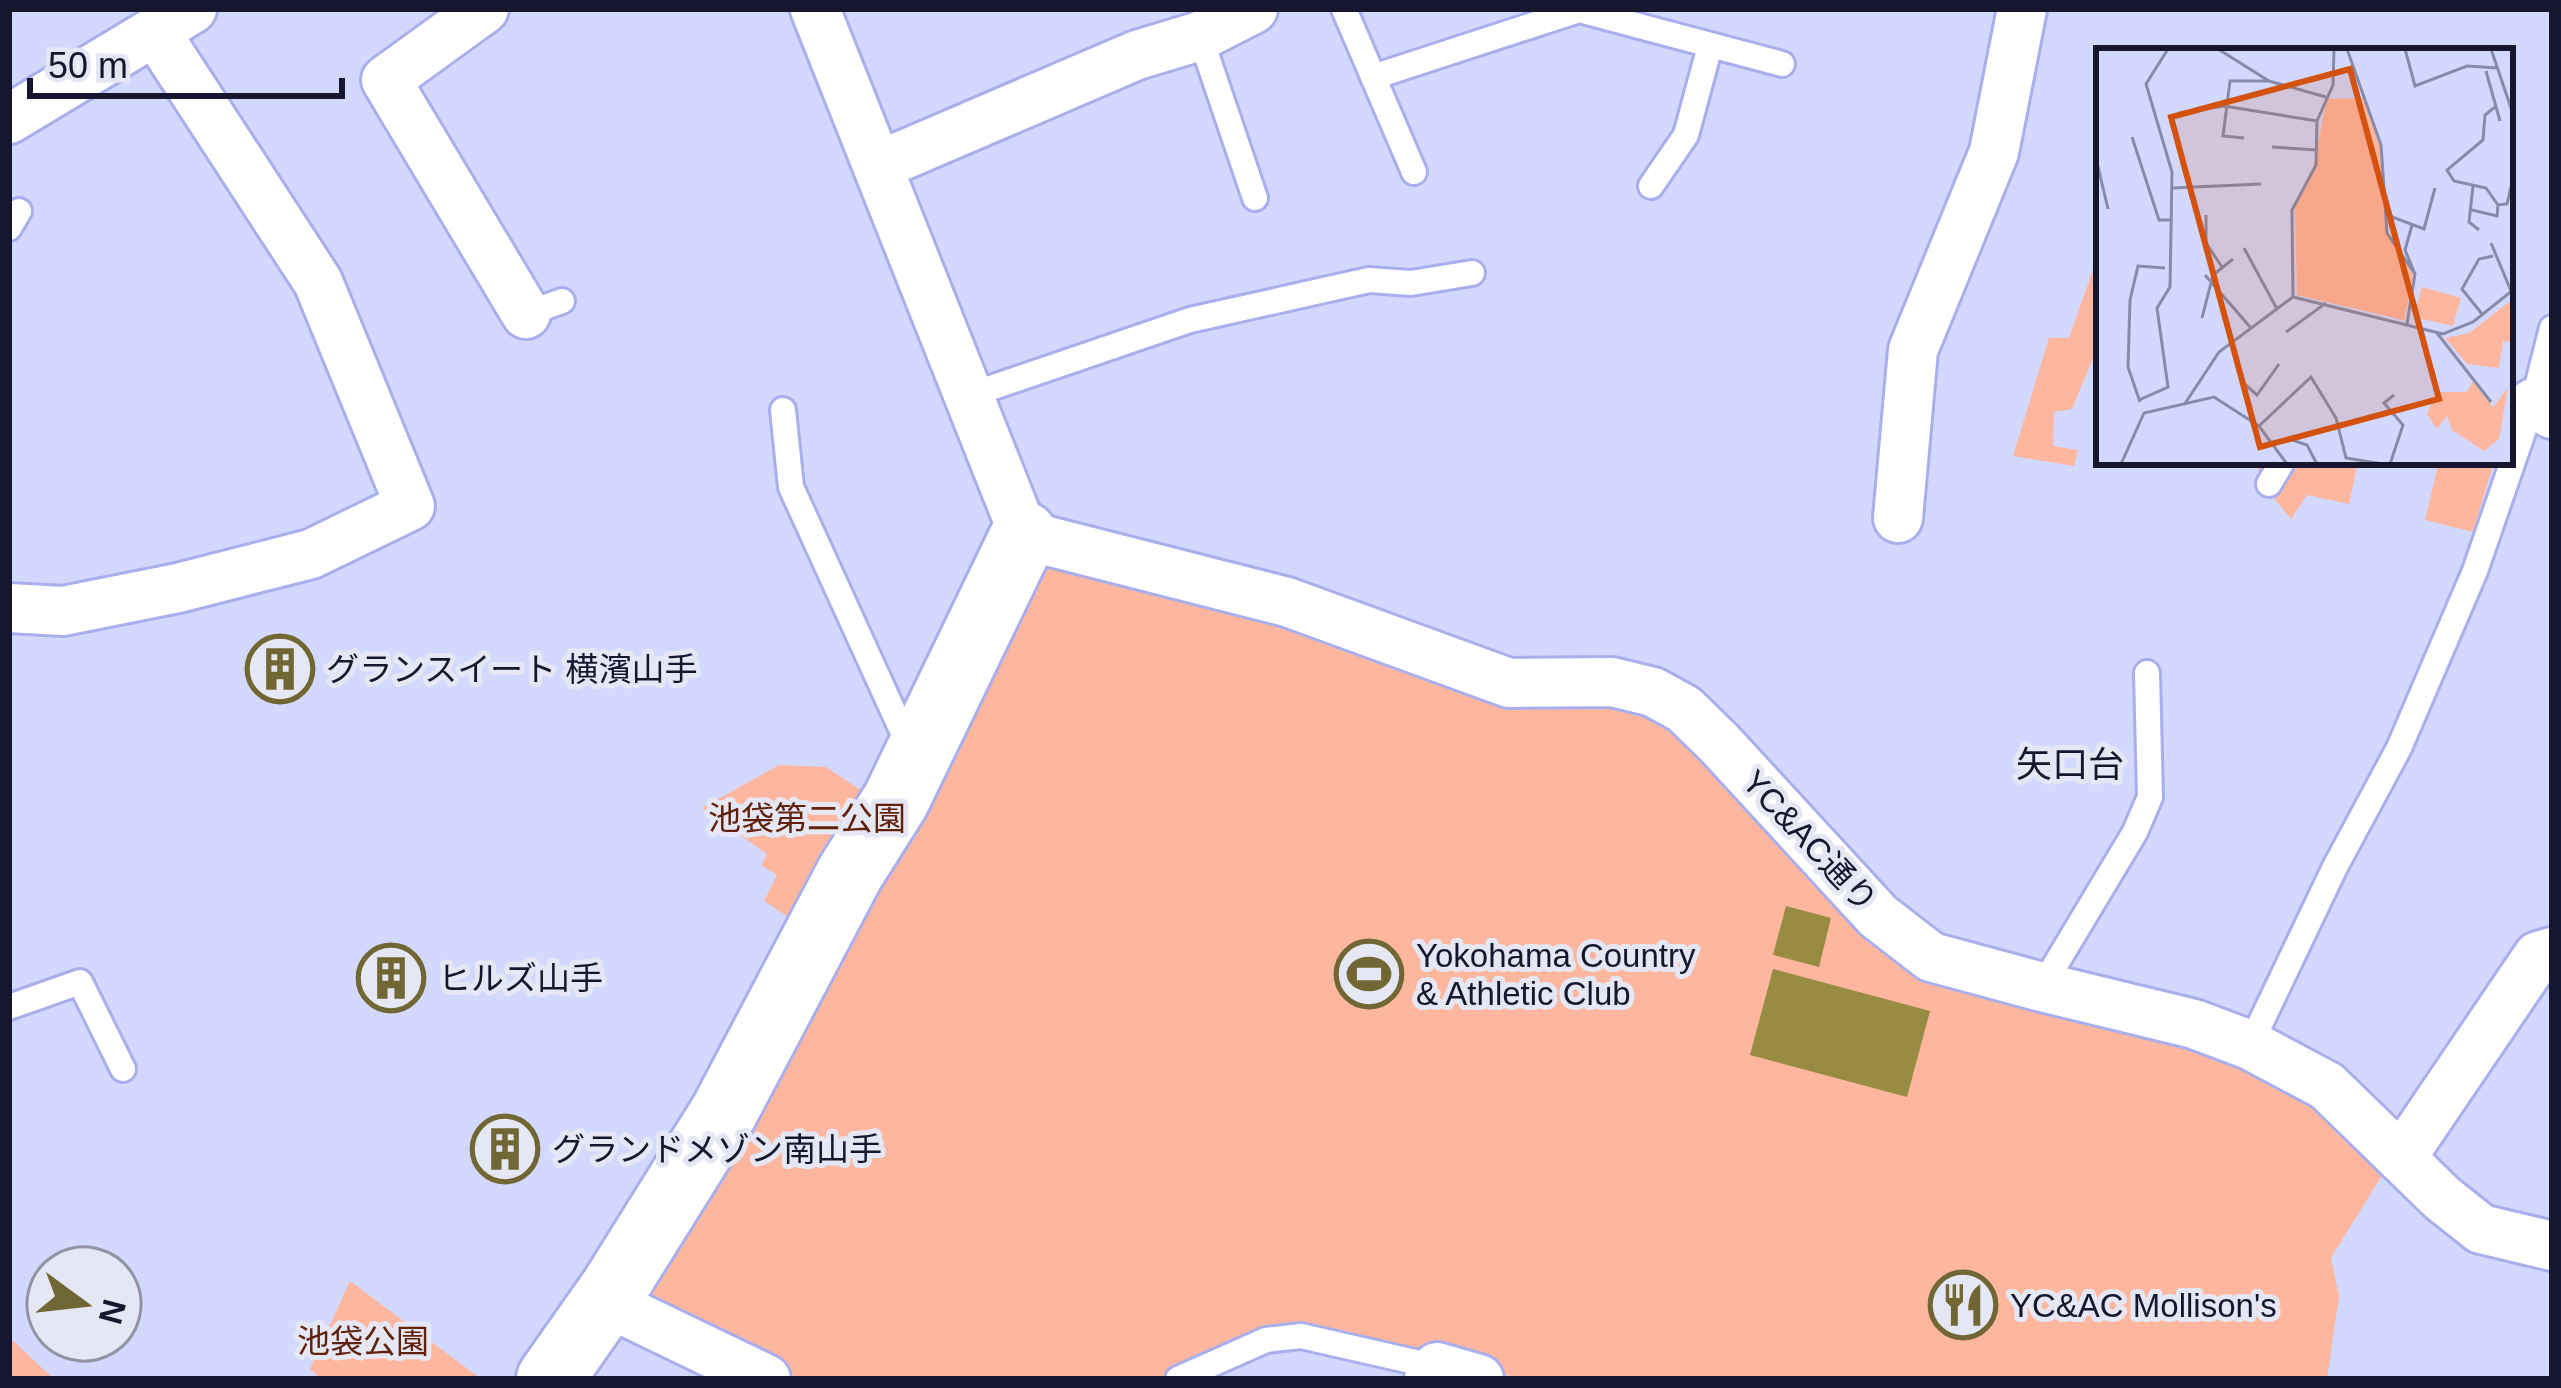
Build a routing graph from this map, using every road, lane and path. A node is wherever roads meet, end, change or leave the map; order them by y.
1 (484, 9) edge
2 (814, 9) edge
3 (1252, 9) edge
4 (1344, 9) edge
5 (2022, 9) edge
6 (174, 21) edge
7 (1200, 36) junction
8 (1710, 46) junction
9 (1782, 64) dead end
10 (1373, 77) junction
11 (9, 119) edge
12 (878, 166) junction
13 (1414, 172) dead end
14 (1651, 186) dead end
15 (1255, 198) dead end
16 (1472, 273) dead end
17 (544, 308) dead end
18 (2552, 328) edge
19 (970, 394) junction
20 (2532, 404) edge
21 (783, 410) dead end
22 (2513, 460) edge
23 (2280, 465) edge
24 (2511, 465) edge
25 (2269, 484) dead end
26 (1898, 518) dead end
27 (1024, 535) junction
28 (9, 608) edge
29 (2147, 673) dead end
30 (914, 759) junction
31 (2552, 952) edge
32 (2042, 988) junction
33 (9, 1006) edge
34 (2250, 1045) junction
35 (123, 1069) dead end
36 (2401, 1158) junction
37 (2552, 1246) edge
38 (604, 1301) junction
39 (1448, 1375) edge
40 (550, 1379) edge
41 (766, 1379) edge
42 (1178, 1379) edge

1 - 17 street
2 - 12 street
3 - 7 street
4 - 10 lane
5 - 26 street
6 - 11 street
6 - 28 street
7 - 12 street
7 - 15 lane
8 - 9 lane
8 - 10 lane
8 - 14 lane
10 - 13 lane
12 - 19 street
16 - 19 lane
18 - 20 lane
19 - 27 street
20 - 22 lane
21 - 30 lane
23 - 25 lane
24 - 34 lane
27 - 30 street
27 - 32 street, YC&AC通り
29 - 32 lane
30 - 38 street
31 - 36 street
32 - 34 street, YC&AC通り
33 - 35 lane
34 - 36 street, YC&AC通り
36 - 37 street, YC&AC通り
38 - 40 street
38 - 41 street
39 - 42 lane

